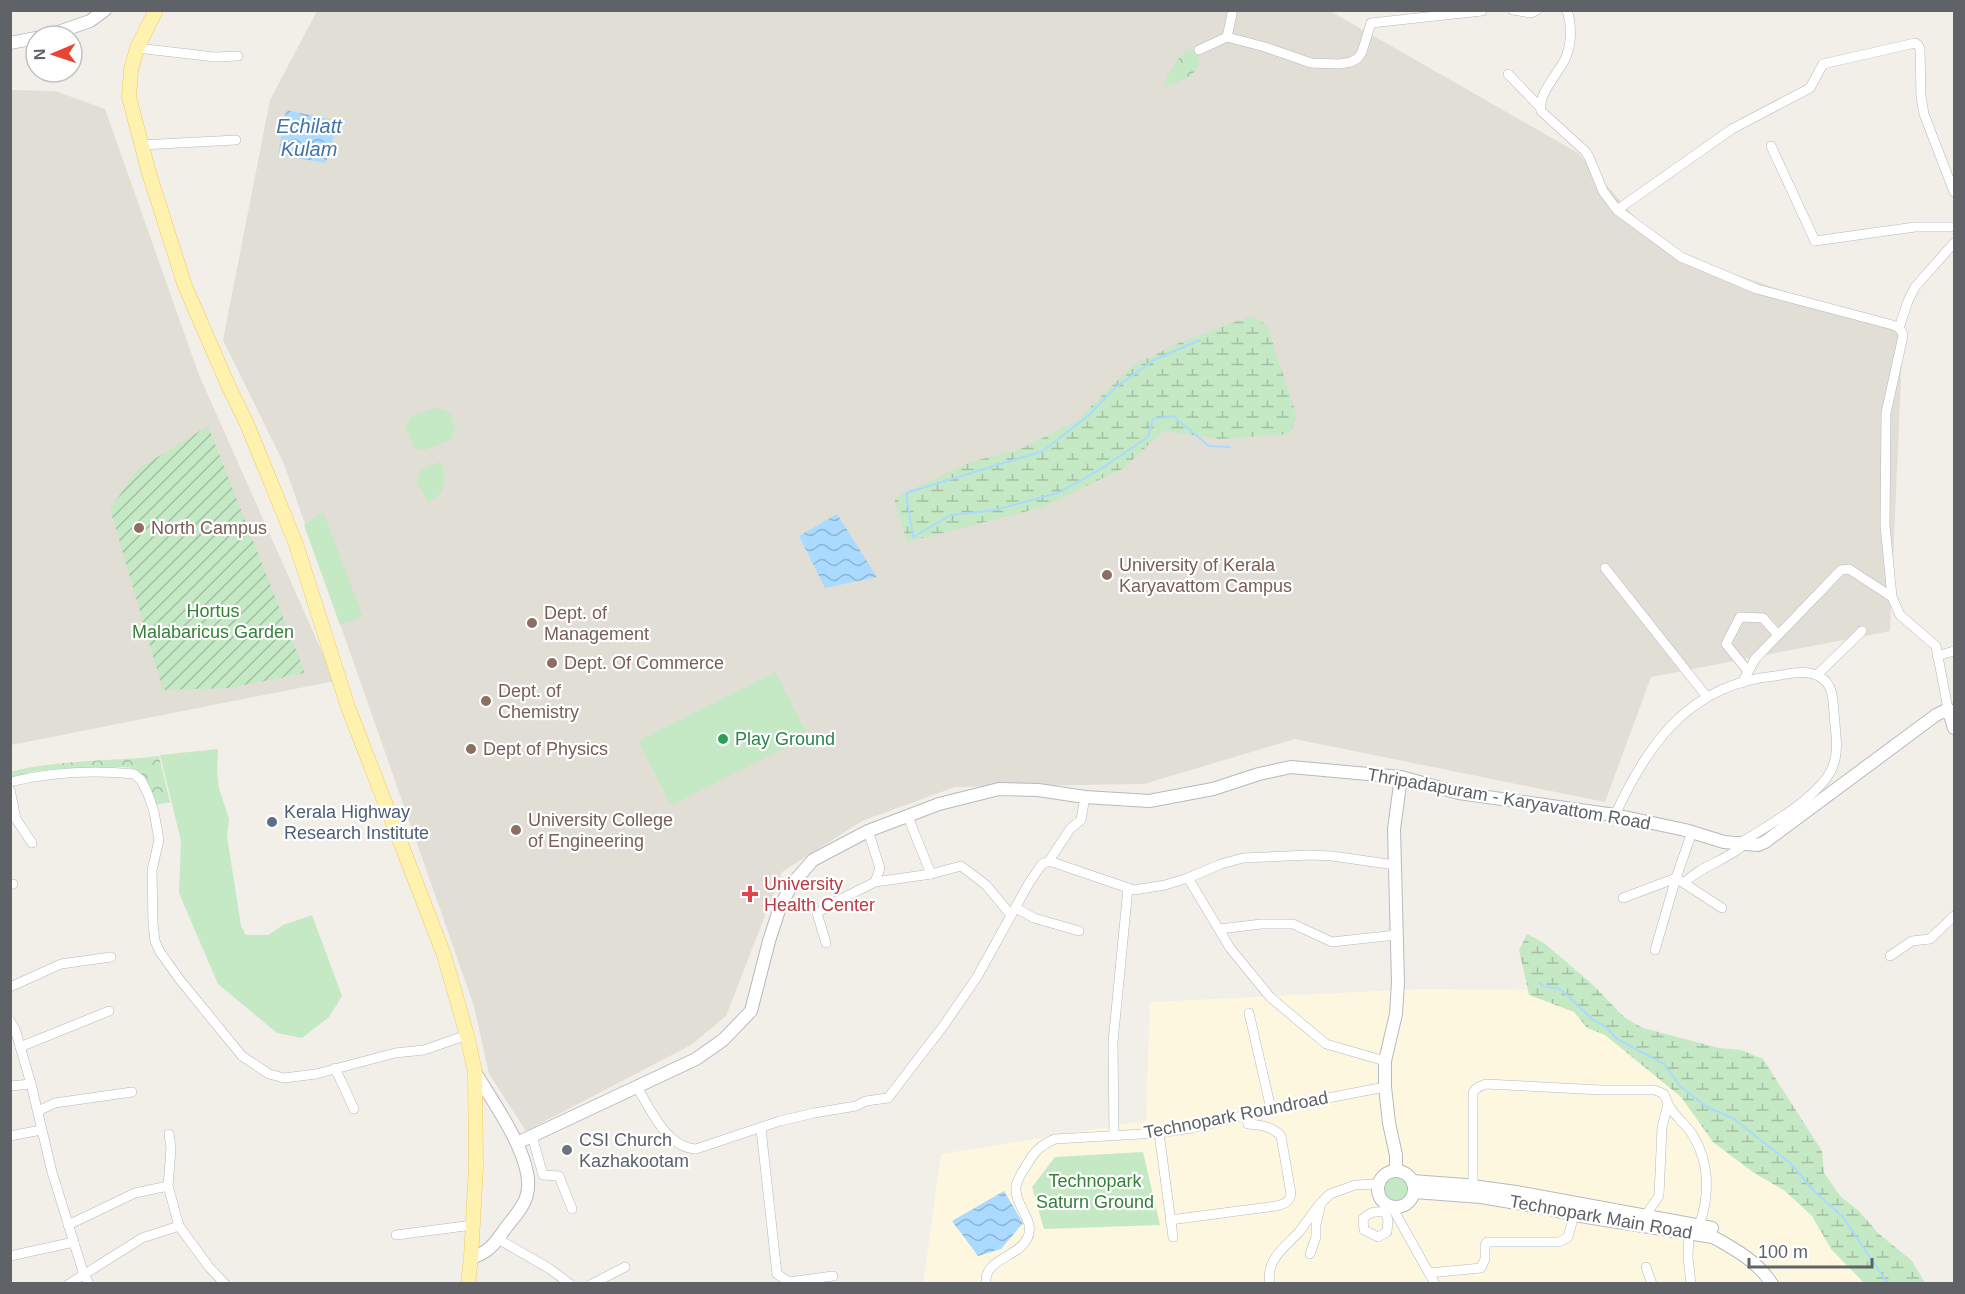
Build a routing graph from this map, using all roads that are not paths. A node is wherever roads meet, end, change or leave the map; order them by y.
1 (105, 10) edge
2 (156, 10) edge
3 (1513, 10) edge
4 (1537, 10) edge
5 (1567, 10) edge
6 (1482, 11) edge
7 (1232, 14) dead end
8 (81, 24) edge
9 (1227, 38) junction
10 (137, 48) junction
11 (1199, 50) dead end
12 (238, 56) dead end
13 (1508, 74) dead end
14 (1539, 106) junction
15 (236, 140) dead end
16 (141, 145) junction
17 (1771, 146) dead end
18 (1954, 192) edge
19 (1617, 210) junction
20 (1954, 227) edge
21 (1954, 243) edge
22 (1899, 328) junction
23 (1605, 568) dead end
24 (1892, 597) junction
25 (1862, 631) dead end
26 (1778, 635) junction
27 (1954, 651) edge
28 (1937, 656) junction
29 (1748, 670) junction
30 (1817, 675) junction
31 (1742, 683) junction
32 (1707, 697) junction
33 (1948, 709) junction
34 (1954, 728) edge
35 (1401, 777) junction
36 (10, 782) edge
37 (10, 790) edge
38 (1085, 797) junction
39 (1615, 815) junction
40 (908, 817) junction
41 (868, 831) junction
42 (1692, 832) junction
43 (32, 843) dead end
44 (1742, 844) junction
45 (1049, 861) junction
46 (1395, 865) junction
47 (931, 874) junction
48 (1188, 878) junction
49 (1680, 881) junction
50 (876, 882) junction
51 (1128, 888) junction
52 (1623, 898) dead end
53 (1722, 908) dead end
54 (1013, 911) junction
55 (1954, 916) edge
56 (1220, 929) junction
57 (1079, 931) dead end
58 (1396, 935) junction
59 (826, 943) dead end
60 (1655, 950) dead end
61 (1890, 956) dead end
62 (111, 957) dead end
63 (10, 987) edge
64 (109, 1011) dead end
65 (1249, 1013) dead end
66 (10, 1021) edge
67 (467, 1035) junction
68 (20, 1047) junction
69 (1385, 1061) junction
70 (335, 1068) junction
71 (475, 1072) junction
72 (31, 1084) junction
73 (10, 1086) edge
74 (637, 1087) junction
75 (1385, 1087) junction
76 (132, 1092) dead end
77 (1668, 1104) junction
78 (1271, 1108) junction
79 (354, 1110) dead end
80 (38, 1111) junction
81 (1246, 1114) junction
82 (761, 1129) junction
83 (41, 1130) junction
84 (1159, 1133) junction
85 (169, 1134) dead end
86 (10, 1136) edge
87 (532, 1136) junction
88 (1114, 1136) junction
89 (517, 1143) junction
90 (1396, 1170) junction
91 (1378, 1184) junction
92 (1465, 1185) junction
93 (168, 1186) junction
94 (1413, 1187) junction
95 (1321, 1203) junction
96 (1388, 1208) junction
97 (572, 1209) dead end
98 (1613, 1210) junction
99 (1574, 1215) junction
100 (1645, 1216) junction
101 (1170, 1220) junction
102 (68, 1225) junction
103 (473, 1225) junction
104 (179, 1226) junction
105 (1712, 1228) junction
106 (1694, 1229) junction
107 (396, 1235) dead end
108 (1173, 1237) dead end
109 (498, 1239) junction
110 (74, 1242) junction
111 (1310, 1254) dead end
112 (10, 1256) edge
113 (471, 1258) junction
114 (625, 1267) dead end
115 (1646, 1267) dead end
116 (1429, 1273) junction
117 (833, 1276) dead end
118 (87, 1279) edge
119 (69, 1284) edge
120 (225, 1284) edge
121 (468, 1284) edge
122 (570, 1284) edge
123 (592, 1284) edge
124 (986, 1284) edge
125 (1270, 1284) edge
126 (1435, 1284) edge
127 (1652, 1284) edge
128 (1691, 1284) edge
129 (1772, 1284) edge
130 (1777, 1284) edge

1 - 8 main road
2 - 10 main road
3 - 4 street
5 - 14 street
6 - 9 street
7 - 9 street
9 - 11 street
10 - 12 street
10 - 16 main road
13 - 14 street
14 - 19 street
15 - 16 street
16 - 67 main road
17 - 20 street
18 - 19 street
19 - 22 street
21 - 22 street
22 - 24 street
23 - 32 street
24 - 26 street
24 - 28 street
25 - 30 street
26 - 29 street
26 - 29 street
27 - 28 street
28 - 33 street
29 - 31 street
30 - 31 street
30 - 44 street
31 - 32 street
32 - 39 street
33 - 34 main road
33 - 44 main road, Thripadapuram - Karyavattom Road
35 - 38 main road, Thripadapuram - Karyavattom Road
35 - 39 main road, Thripadapuram - Karyavattom Road
35 - 46 main road
36 - 70 street
37 - 43 street
38 - 40 main road, Thripadapuram - Karyavattom Road
38 - 45 street
39 - 42 main road, Thripadapuram - Karyavattom Road
40 - 41 main road, Thripadapuram - Karyavattom Road
40 - 47 street
41 - 50 street
41 - 74 main road, Thripadapuram - Karyavattom Road
42 - 44 main road, Thripadapuram - Karyavattom Road
42 - 49 street
44 - 49 street
45 - 51 street
45 - 54 street
46 - 48 street
46 - 58 main road
47 - 50 street
47 - 54 street
48 - 51 street
48 - 56 street
49 - 52 street
49 - 53 street
49 - 60 street
50 - 59 street
51 - 88 street
54 - 57 street
54 - 82 street
55 - 61 street
56 - 58 street
56 - 69 street
58 - 69 main road
62 - 63 street
64 - 68 street
65 - 78 street
66 - 68 street
67 - 70 street
67 - 71 main road
68 - 72 street
69 - 75 main road
70 - 79 street
71 - 89 main road
71 - 103 main road
72 - 73 street
72 - 80 street
74 - 82 street
74 - 87 main road, Thripadapuram - Karyavattom Road
75 - 78 street, Technopark Roundroad
75 - 90 main road
76 - 80 street
77 - 92 street
77 - 100 street
77 - 106 street
78 - 81 street, Technopark Roundroad
80 - 83 street
81 - 84 street, Technopark Roundroad
81 - 101 street
82 - 117 street
83 - 86 street
83 - 102 street
84 - 88 street, Technopark Roundroad
84 - 101 street
85 - 93 street
87 - 89 main road, Thripadapuram - Karyavattom Road
87 - 97 street
88 - 124 street, Technopark Roundroad
89 - 109 main road
90 - 91 main road
90 - 94 main road
91 - 95 street
91 - 96 main road
92 - 94 main road, Technopark Main Road
92 - 98 main road, Technopark Main Road
93 - 102 street
93 - 104 street
94 - 96 main road
94 - 99 main road, Technopark Main Road
95 - 111 street
95 - 125 street
96 - 116 street
98 - 100 main road, Technopark Main Road
98 - 105 main road, Technopark Main Road
99 - 106 main road, Technopark Main Road
99 - 116 street
100 - 106 main road, Technopark Main Road
101 - 108 street
102 - 110 street
103 - 107 street
103 - 113 main road
104 - 118 street
104 - 120 street
105 - 106 main road, Technopark Main Road
105 - 130 main road, Technopark Main Road
106 - 128 street
106 - 129 main road, Technopark Main Road
109 - 113 main road
109 - 122 street
110 - 112 street
110 - 118 street
113 - 121 main road
114 - 123 street
115 - 127 street
116 - 126 street
118 - 119 street

